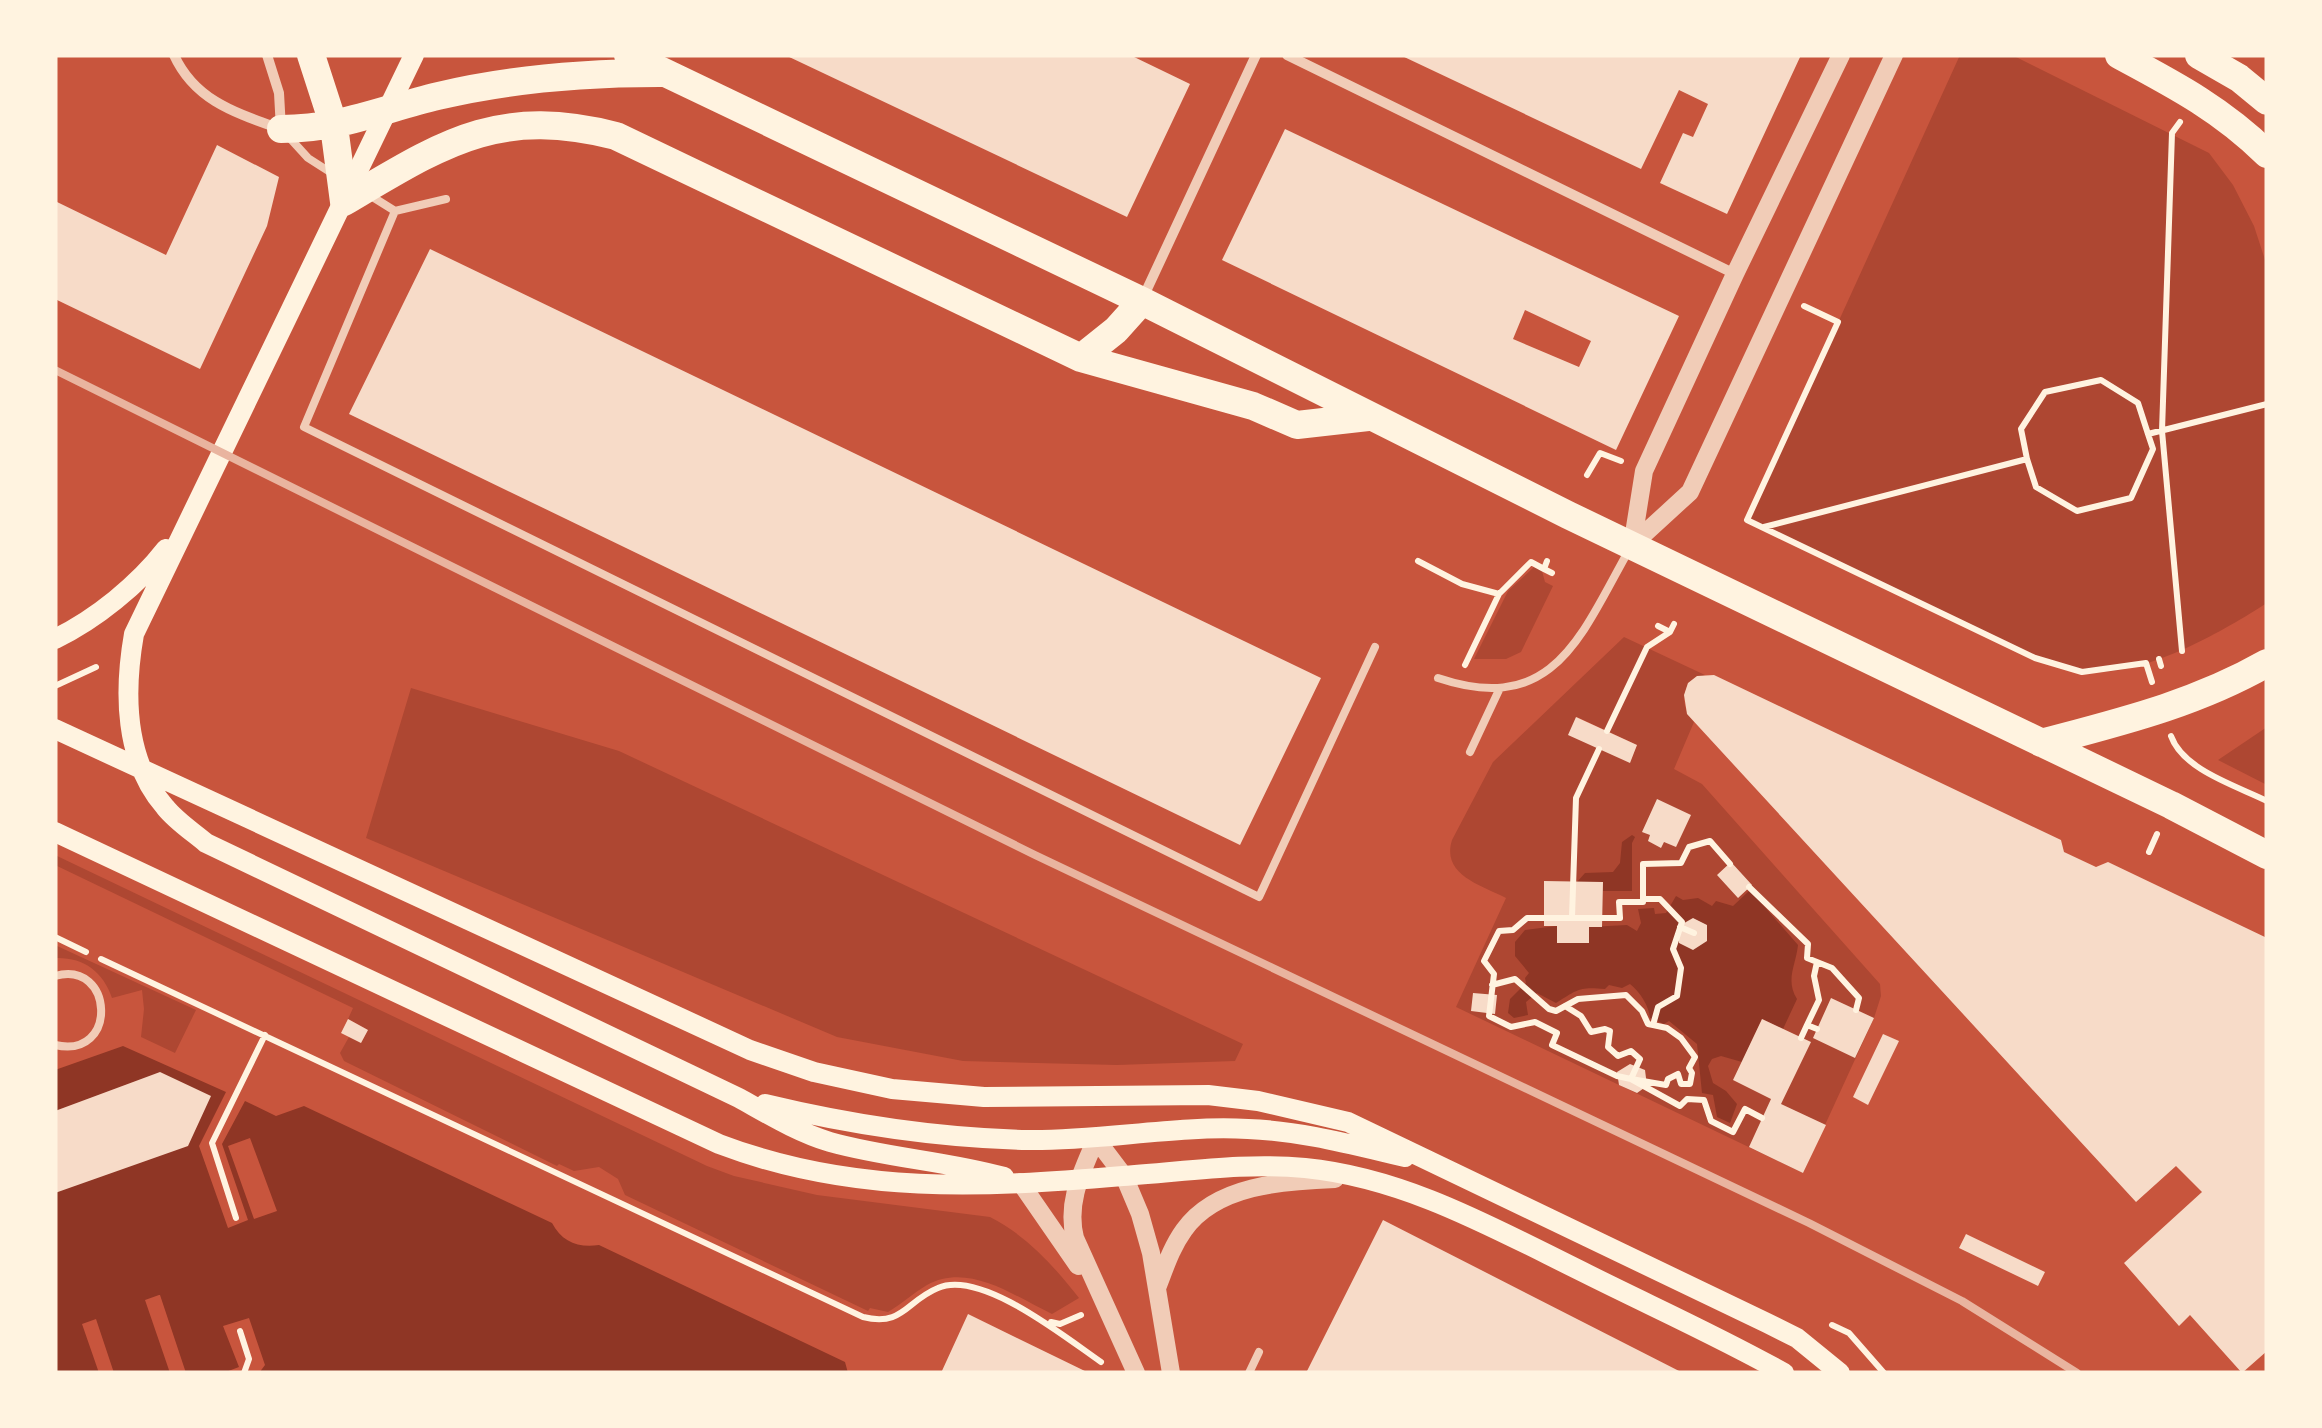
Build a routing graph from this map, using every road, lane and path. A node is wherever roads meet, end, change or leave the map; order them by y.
1 (174, 55) edge
2 (267, 55) edge
3 (311, 55) edge
4 (414, 55) edge
5 (628, 55) edge
6 (1256, 55) edge
7 (1287, 55) edge
8 (1841, 55) edge
9 (1894, 55) edge
10 (2118, 55) edge
11 (2198, 55) edge
12 (666, 73) junction
13 (2199, 97) junction
14 (2267, 100) edge
15 (281, 129) junction
16 (2267, 154) edge
17 (446, 199) dead end
18 (344, 202) junction
19 (396, 211) junction
20 (1735, 274) junction
21 (1142, 301) junction
22 (1838, 322) dead end
23 (1081, 358) junction
24 (2267, 404) edge
25 (1368, 417) junction
26 (2162, 431) junction
27 (2148, 434) junction
28 (2027, 459) junction
29 (1631, 464) dead end
30 (1587, 475) dead end
31 (190, 520) junction
32 (1762, 527) junction
33 (1632, 546) junction
34 (1418, 561) dead end
35 (1548, 568) dead end
36 (1499, 594) junction
37 (1658, 626) dead end
38 (55, 639) edge
39 (1375, 647) dead end
40 (2182, 651) dead end
41 (2267, 663) edge
42 (96, 667) dead end
43 (2148, 670) dead end
44 (1438, 678) dead end
45 (1455, 684) junction
46 (55, 686) edge
47 (1499, 690) junction
48 (55, 729) edge
49 (1607, 731) dead end
50 (2041, 743) junction
51 (2175, 747) dead end
52 (1599, 749) dead end
53 (1470, 752) dead end
54 (2267, 801) edge
55 (55, 832) edge
56 (2267, 856) edge
57 (1730, 864) dead end
58 (1749, 887) dead end
59 (1642, 899) junction
60 (1572, 918) junction
61 (1680, 928) junction
62 (1694, 933) dead end
63 (55, 938) edge
64 (1817, 962) junction
65 (55, 976) edge
66 (1492, 985) junction
67 (1566, 1006) junction
68 (1856, 1010) dead end
69 (1654, 1024) junction
70 (1807, 1024) junction
71 (1816, 1029) dead end
72 (265, 1035) junction
73 (1801, 1038) dead end
74 (55, 1045) edge
75 (1631, 1079) junction
76 (739, 1098) junction
77 (1762, 1118) dead end
78 (1096, 1139) junction
79 (1433, 1163) junction
80 (1124, 1176) junction
81 (1365, 1177) junction
82 (1079, 1179) junction
83 (1020, 1182) junction
84 (236, 1218) dead end
85 (1157, 1288) junction
86 (1104, 1303) junction
87 (1086, 1312) dead end
88 (1050, 1322) junction
89 (1831, 1325) dead end
90 (240, 1331) dead end
91 (1259, 1352) dead end
92 (1103, 1364) dead end
93 (244, 1373) edge
94 (1136, 1373) edge
95 (1171, 1373) edge
96 (1249, 1373) edge
97 (1784, 1373) edge
98 (1840, 1373) edge
99 (1884, 1373) edge

1 - 15 street
2 - 15 street
3 - 18 highway
4 - 18 main road
5 - 12 highway
6 - 21 street
7 - 20 street
8 - 20 street
9 - 33 street
10 - 13 highway
11 - 14 highway
12 - 15 highway
12 - 21 highway
13 - 16 highway
13 - 26 path
15 - 19 lane
17 - 19 lane
18 - 23 highway
18 - 31 main road
19 - 39 lane
20 - 33 street
21 - 23 highway
21 - 25 highway
22 - 32 path
23 - 25 highway
24 - 26 path
25 - 33 highway
26 - 27 path
26 - 40 path
27 - 28 path
27 - 28 path
28 - 32 path
29 - 30 path
31 - 38 main road
31 - 76 main road
32 - 43 path
33 - 47 lane
33 - 50 highway
34 - 36 path
35 - 36 path
36 - 45 path
37 - 49 path
41 - 50 highway
42 - 46 path
44 - 45 lane
45 - 47 lane
47 - 53 lane
48 - 79 main road
50 - 56 highway
51 - 54 path
52 - 60 path
55 - 83 main road
57 - 59 path
58 - 64 path
59 - 60 path
59 - 61 path
60 - 66 path
61 - 62 path
61 - 69 path
63 - 72 path
64 - 68 path
64 - 70 path
65 - 74 lane
66 - 67 path
66 - 75 path
67 - 69 path
67 - 75 path
69 - 75 path
70 - 71 path
70 - 73 path
72 - 84 path
72 - 88 path
75 - 77 path
76 - 78 main road
76 - 83 main road
78 - 79 main road
78 - 80 street
78 - 82 street
79 - 98 main road
80 - 81 main road
80 - 82 main road
80 - 85 street
81 - 85 street
81 - 97 main road
82 - 83 main road
82 - 86 street
83 - 86 street
85 - 95 street
86 - 94 street
87 - 88 path
88 - 92 path
89 - 99 path
90 - 93 path
91 - 96 lane

